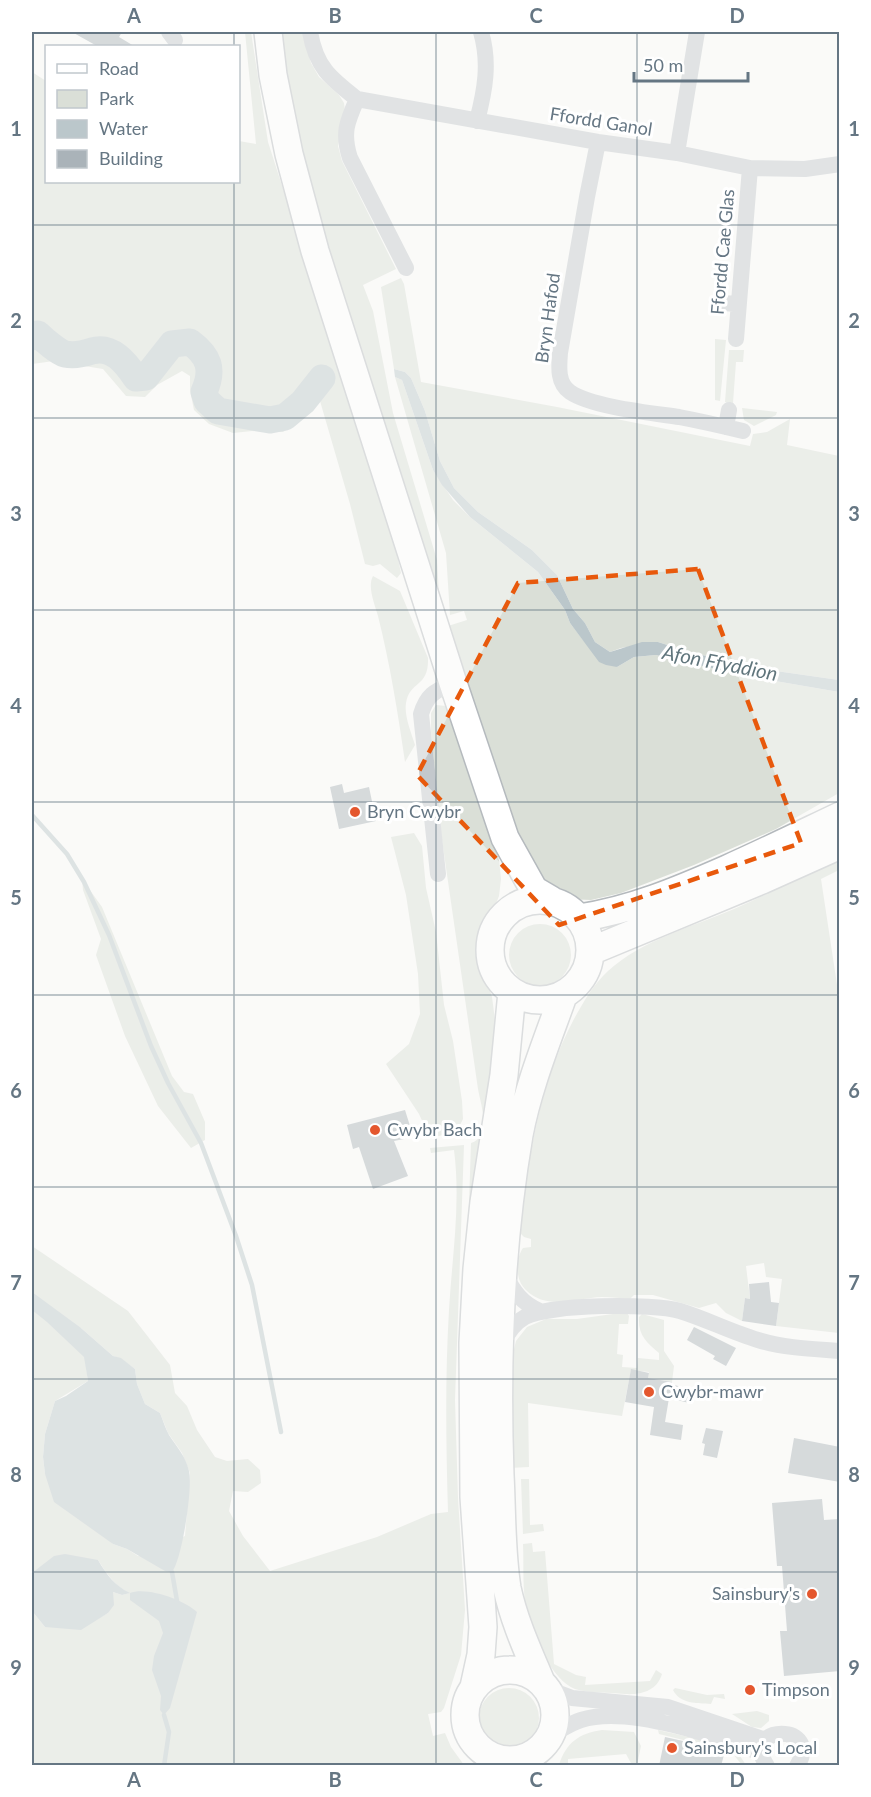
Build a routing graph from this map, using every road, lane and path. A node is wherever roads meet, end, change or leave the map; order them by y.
1 (268, 32) edge
2 (310, 32) edge
3 (482, 32) edge
4 (697, 32) edge
5 (357, 99) junction
6 (477, 121) junction
7 (598, 142) junction
8 (677, 153) junction
9 (840, 164) edge
10 (750, 168) junction
11 (408, 260) dead end
12 (736, 339) dead end
13 (743, 431) dead end
14 (453, 683) junction
15 (840, 816) edge
16 (505, 838) junction
17 (840, 845) edge
18 (438, 874) dead end
19 (551, 900) junction
20 (514, 907) junction
21 (579, 918) junction
22 (591, 951) junction
23 (512, 993) junction
24 (562, 996) junction
25 (504, 1274) junction
26 (540, 1311) junction
27 (499, 1348) junction
28 (840, 1351) edge
29 (545, 1686) junction
30 (474, 1687) junction
31 (548, 1746) edge
32 (765, 1753) edge
33 (488, 1759) edge
34 (797, 1766) edge

1 - 14 main road
2 - 5 street
3 - 6 street
4 - 8 street
5 - 6 street, Ffordd Ganol
5 - 11 street
6 - 7 street, Ffordd Ganol
7 - 8 street, Ffordd Ganol
7 - 13 street, Bryn Hafod
8 - 10 street, Ffordd Ganol
9 - 10 street, Ffordd Ganol
10 - 12 street, Ffordd Cae Glas
14 - 16 main road
14 - 18 street
15 - 21 main road
16 - 19 main road
16 - 20 main road
17 - 22 main road
19 - 20 main road
19 - 21 main road
20 - 23 main road
21 - 22 main road
22 - 24 main road
23 - 24 main road
23 - 30 main road
24 - 25 main road
25 - 26 street
25 - 27 main road
26 - 27 street
26 - 28 street
27 - 29 main road
29 - 30 main road
29 - 31 main road
29 - 32 street
30 - 33 main road
31 - 32 street
31 - 33 main road
32 - 34 street

